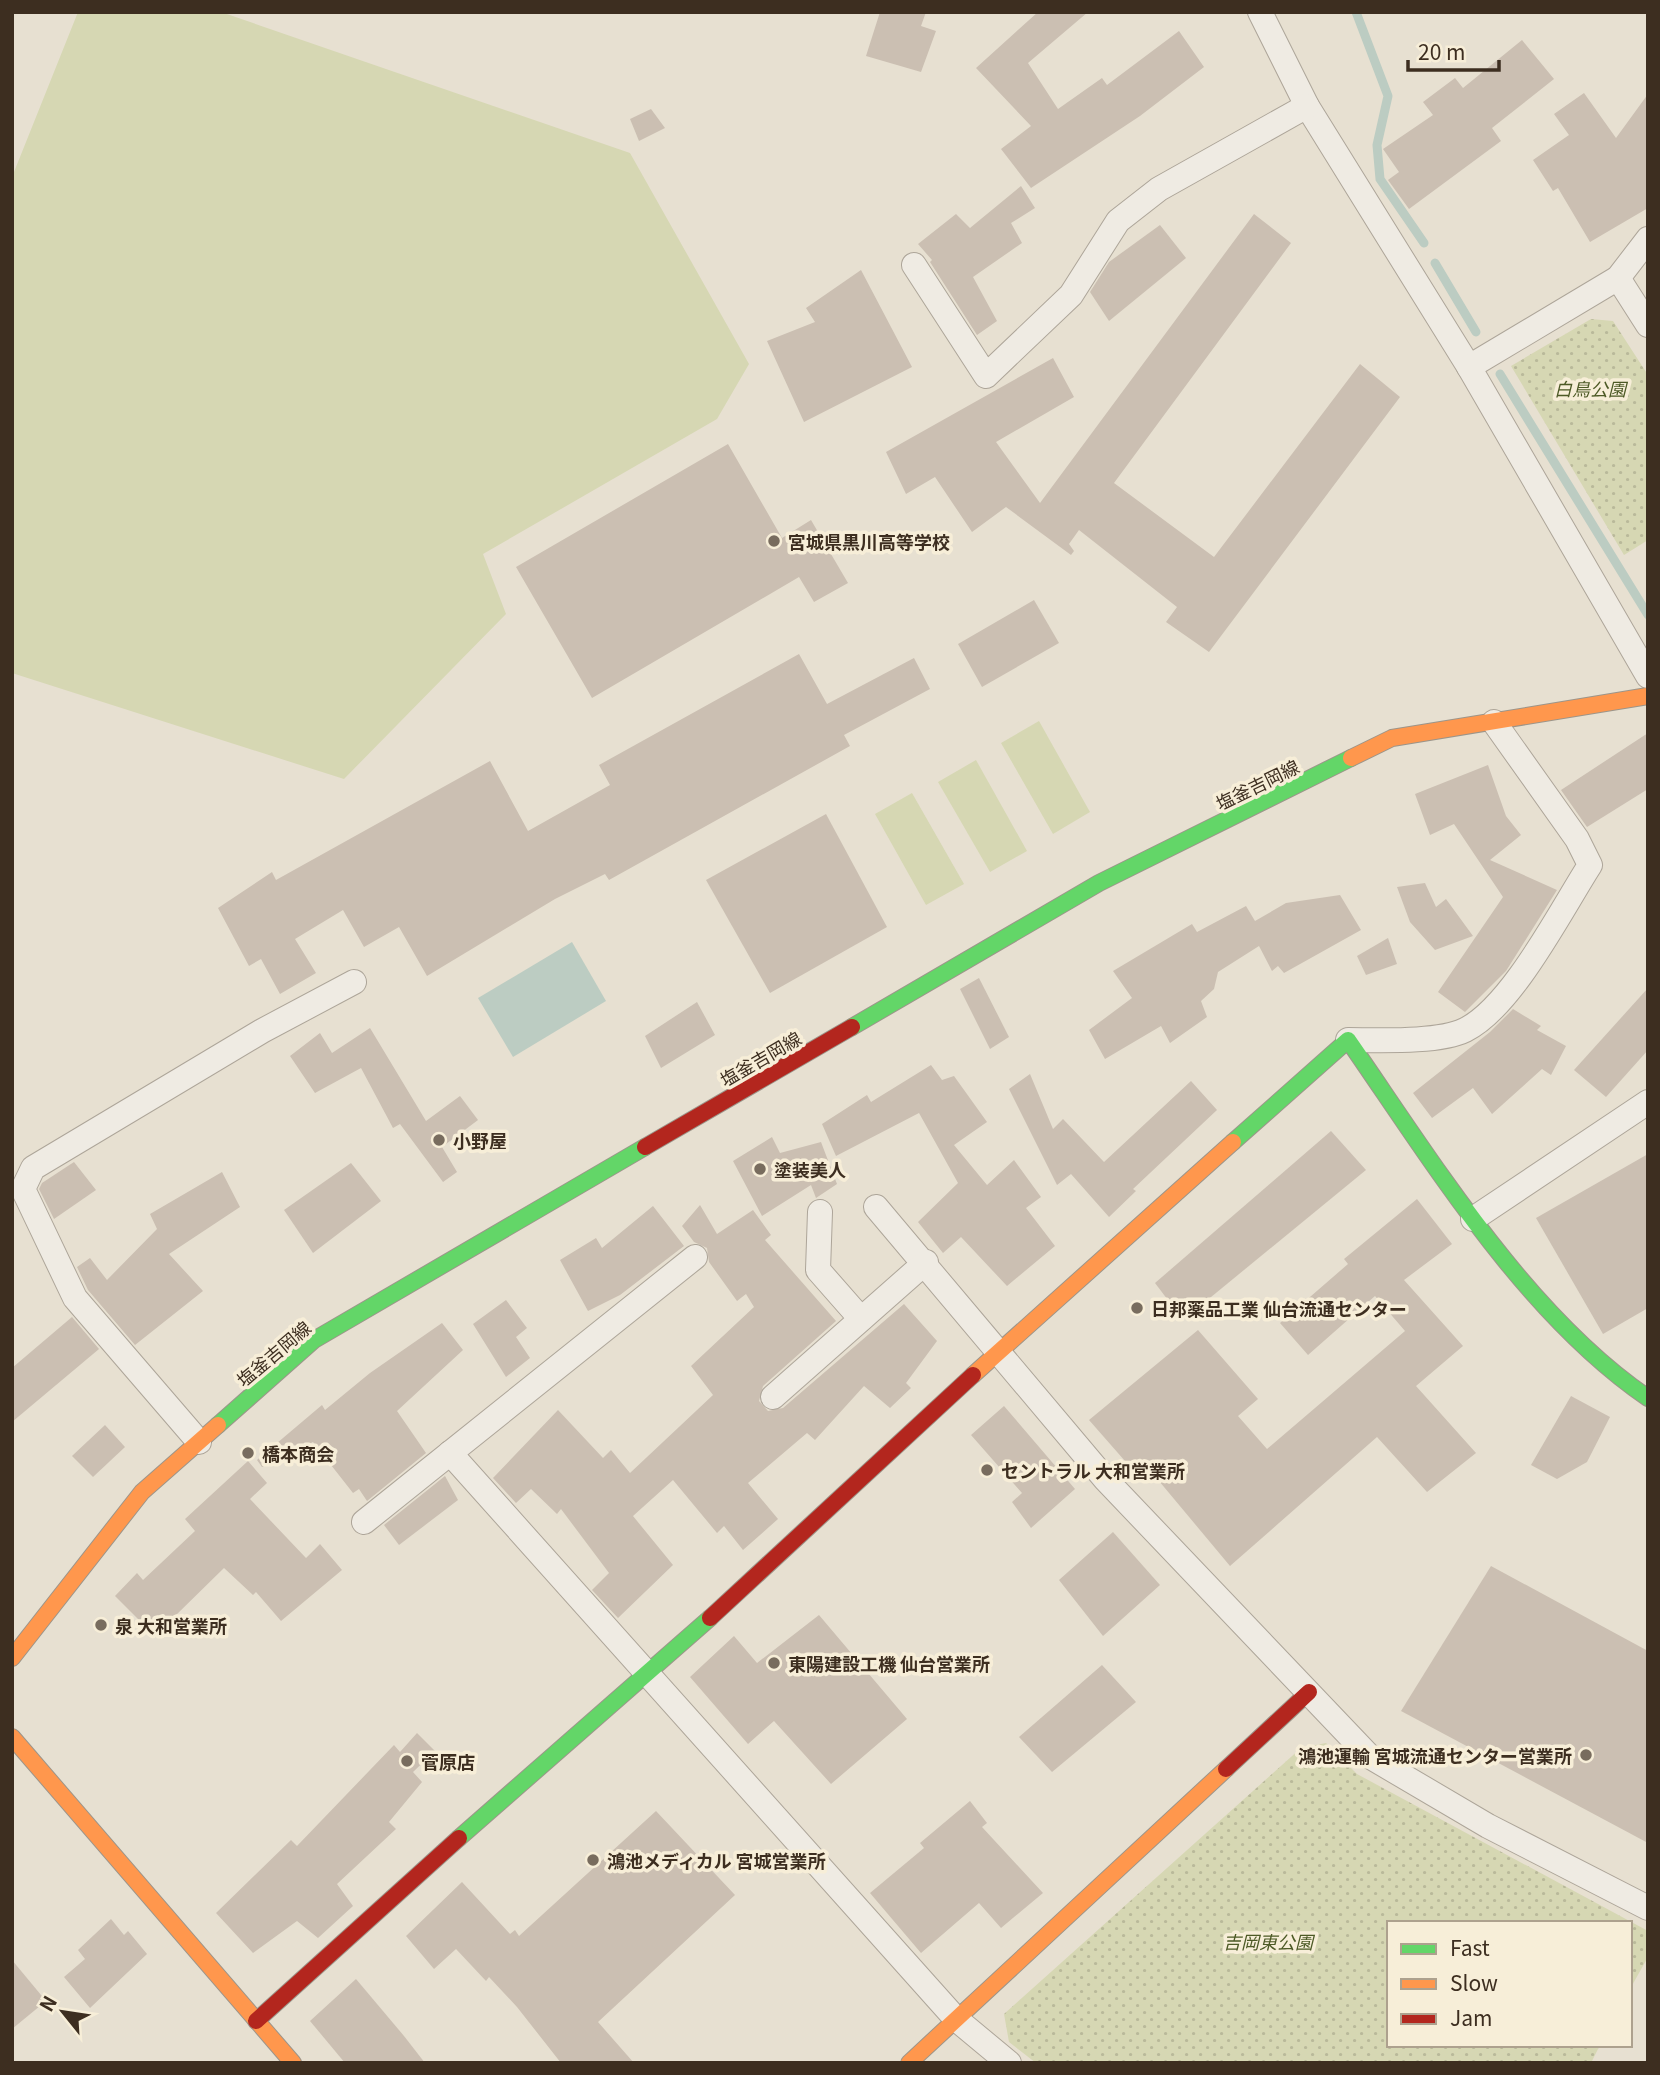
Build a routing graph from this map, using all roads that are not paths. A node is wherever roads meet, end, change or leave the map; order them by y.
1 (1260, 12) edge
2 (1307, 106) junction
3 (1648, 239) edge
4 (914, 265) dead end
5 (1618, 278) junction
6 (1648, 325) edge
7 (1469, 367) junction
8 (1648, 676) edge
9 (1648, 696) edge
10 (1493, 722) junction
11 (354, 982) dead end
12 (1348, 1040) junction
13 (1648, 1102) edge
14 (876, 1207) dead end
15 (820, 1212) dead end
16 (1473, 1219) junction
17 (695, 1257) dead end
18 (926, 1262) junction
19 (861, 1319) junction
20 (997, 1353) junction
21 (773, 1397) dead end
22 (1648, 1398) edge
23 (199, 1442) junction
24 (450, 1452) junction
25 (364, 1522) dead end
26 (12, 1658) edge
27 (648, 1675) junction
28 (1309, 1692) junction
29 (12, 1737) edge
30 (1648, 1908) edge
31 (956, 2019) junction
32 (256, 2021) junction
33 (293, 2063) edge
34 (909, 2063) edge
35 (1009, 2063) edge

1 - 2 street
2 - 4 street
2 - 7 street
3 - 5 street
5 - 6 street
5 - 7 street
7 - 8 street
9 - 10 street, 塩釜吉岡線
10 - 12 street
10 - 23 street, 塩釜吉岡線
11 - 23 street
12 - 16 street
12 - 20 street
13 - 16 street
14 - 18 street
15 - 19 street
16 - 22 street
17 - 24 street
18 - 19 street
18 - 20 street
19 - 21 street
20 - 27 street
20 - 28 street
23 - 26 street, 塩釜吉岡線
24 - 25 street
24 - 27 street
27 - 31 street
27 - 32 street
28 - 30 street
28 - 31 street
29 - 32 street
31 - 34 street
31 - 35 street
32 - 33 street

